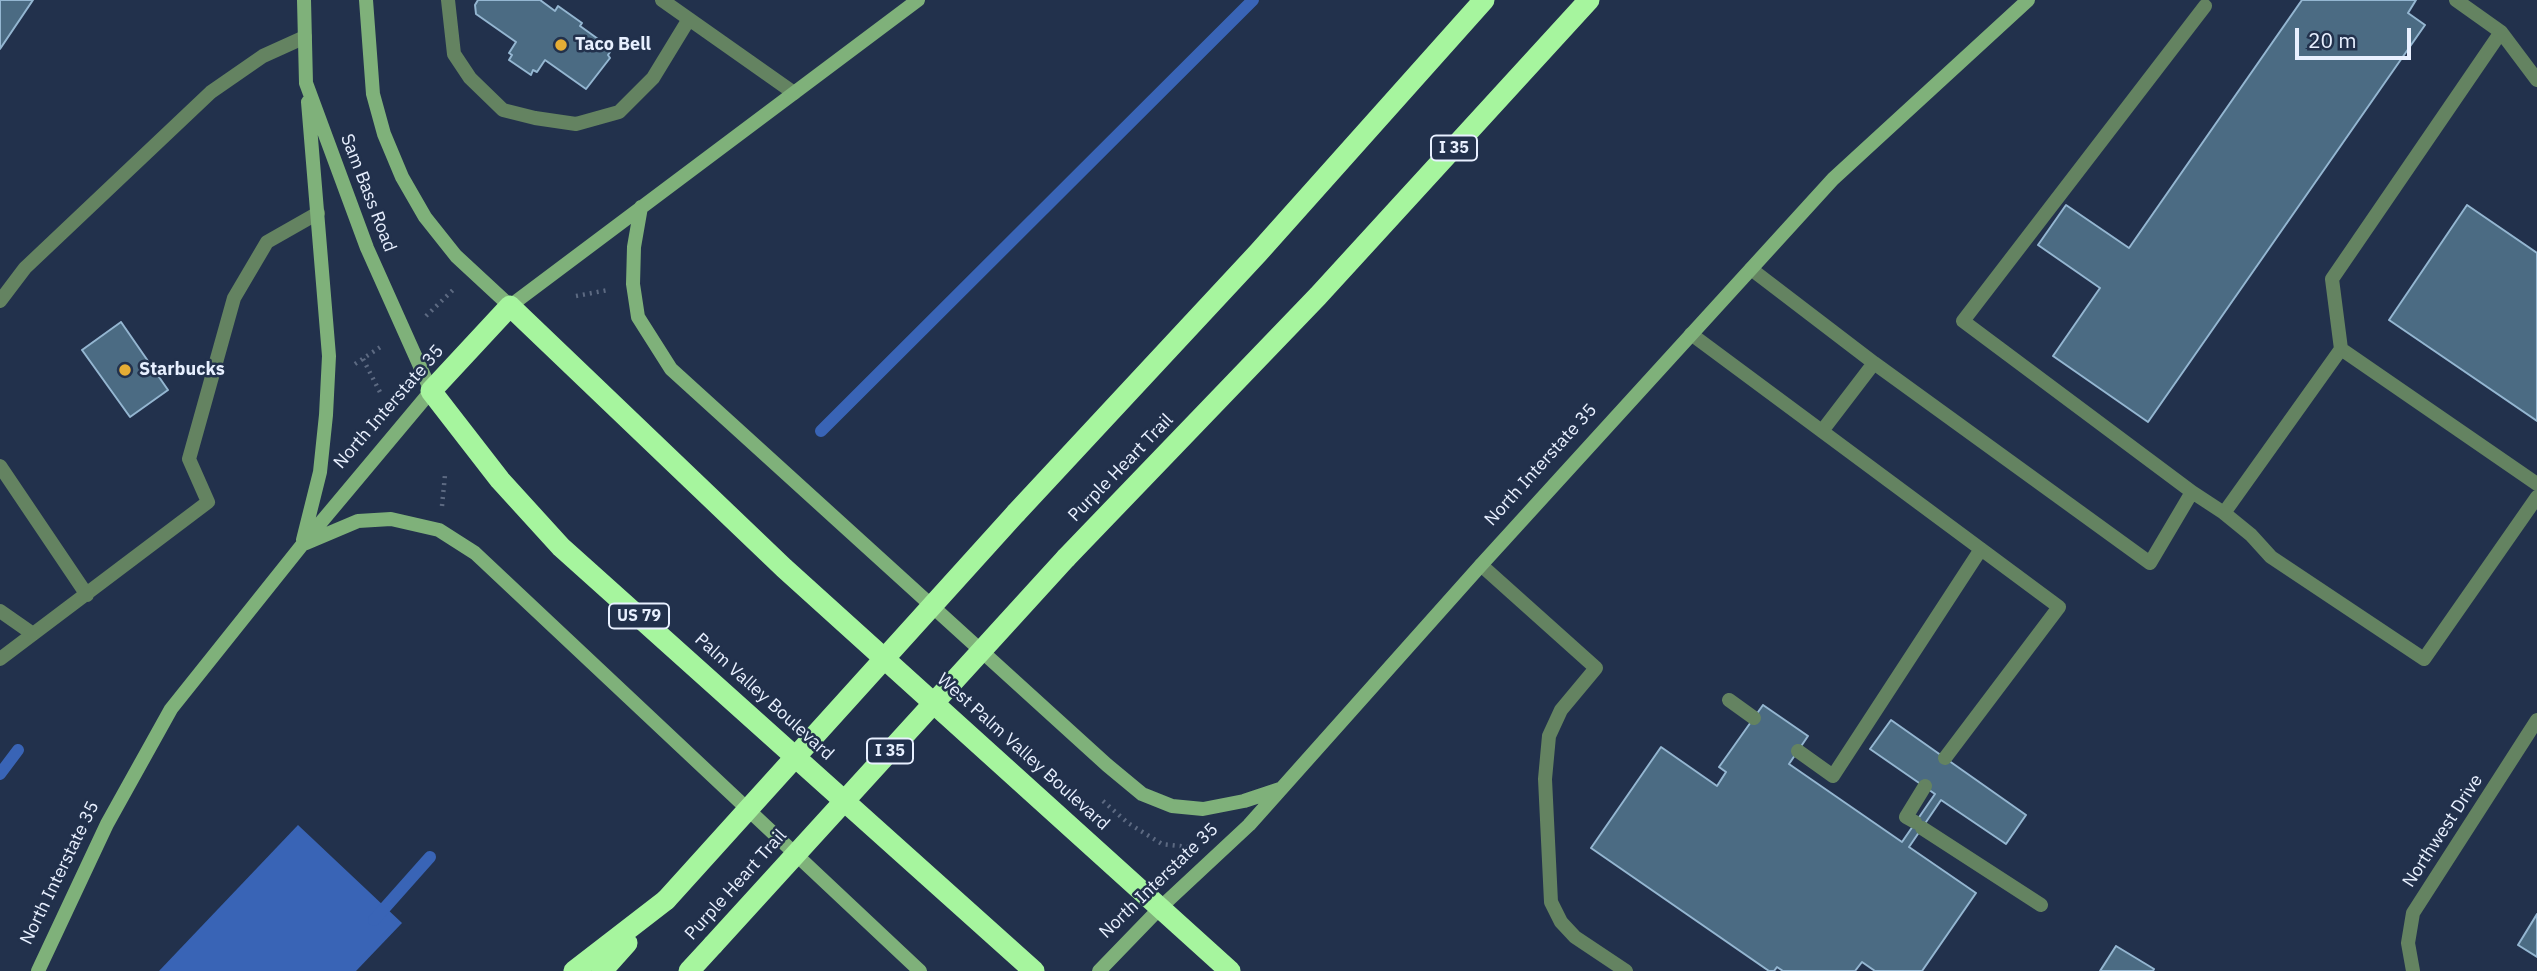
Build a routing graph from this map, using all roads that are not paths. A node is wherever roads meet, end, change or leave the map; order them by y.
1 (304, 0) edge
2 (366, 0) edge
3 (449, 0) edge
4 (662, 0) edge
5 (918, 0) edge
6 (1484, 0) edge
7 (1589, 0) edge
8 (2028, 0) edge
9 (2456, 0) edge
10 (2204, 2) edge
11 (689, 19) junction
12 (2501, 32) junction
13 (305, 37) junction
14 (2537, 80) edge
15 (306, 83) junction
16 (794, 93) junction
17 (641, 207) junction
18 (318, 213) junction
19 (1751, 269) junction
20 (0, 301) edge
21 (510, 306) junction
22 (1691, 334) junction
23 (2342, 349) junction
24 (1874, 363) junction
25 (431, 391) junction
26 (1822, 430) junction
27 (0, 466) edge
28 (2537, 484) edge
29 (2192, 492) junction
30 (2537, 497) edge
31 (2224, 513) junction
32 (302, 545) junction
33 (1981, 549) junction
34 (1481, 565) junction
35 (87, 595) junction
36 (0, 611) edge
37 (33, 634) junction
38 (0, 659) edge
39 (1729, 700) dead end
40 (1754, 718) dead end
41 (2537, 720) edge
42 (1798, 751) dead end
43 (1945, 758) dead end
44 (1925, 786) dead end
45 (1283, 788) junction
46 (666, 900) junction
47 (2041, 905) dead end
48 (1161, 907) junction
49 (713, 945) junction
50 (38, 971) edge
51 (574, 971) edge
52 (602, 971) edge
53 (689, 971) edge
54 (697, 971) edge
55 (920, 971) edge
56 (1034, 971) edge
57 (1098, 971) edge
58 (1230, 971) edge
59 (1626, 971) edge
60 (2413, 971) edge

1 - 13 main road, Sam Bass Road
2 - 21 main road, Sam Bass Road
3 - 11 street
4 - 11 street
5 - 16 main road, North Interstate 35
6 - 46 highway, bridge
7 - 49 highway, Purple Heart Trail / I 35, bridge
8 - 19 main road, North Interstate 35
9 - 12 street
10 - 29 street
11 - 16 street
12 - 14 street
12 - 23 street
13 - 15 main road, Sam Bass Road
13 - 20 street
15 - 18 main road
15 - 25 main road, Sam Bass Road
16 - 17 main road, North Interstate 35
17 - 21 main road, North Interstate 35
17 - 45 main road
18 - 32 main road
18 - 35 street
19 - 22 main road, North Interstate 35
19 - 24 street
21 - 25 highway, North Interstate 35
21 - 48 highway, West Palm Valley Boulevard
22 - 26 street
22 - 34 main road, North Interstate 35
23 - 28 street
23 - 31 street
24 - 26 street
24 - 29 street
25 - 32 main road, North Interstate 35
25 - 56 highway, Palm Valley Boulevard / US 79
26 - 33 street
27 - 35 street
29 - 31 street
30 - 31 street
32 - 50 main road, North Interstate 35
32 - 55 main road
33 - 42 street
33 - 43 street
34 - 45 main road, North Interstate 35
34 - 59 street
35 - 37 street
36 - 37 street
37 - 38 street
39 - 40 street
41 - 60 street, Northwest Drive
44 - 47 street
45 - 48 main road, North Interstate 35
46 - 51 highway
46 - 52 highway
48 - 57 main road, North Interstate 35
48 - 58 highway, West Palm Valley Boulevard
49 - 53 highway, Purple Heart Trail / I 35
49 - 54 highway

